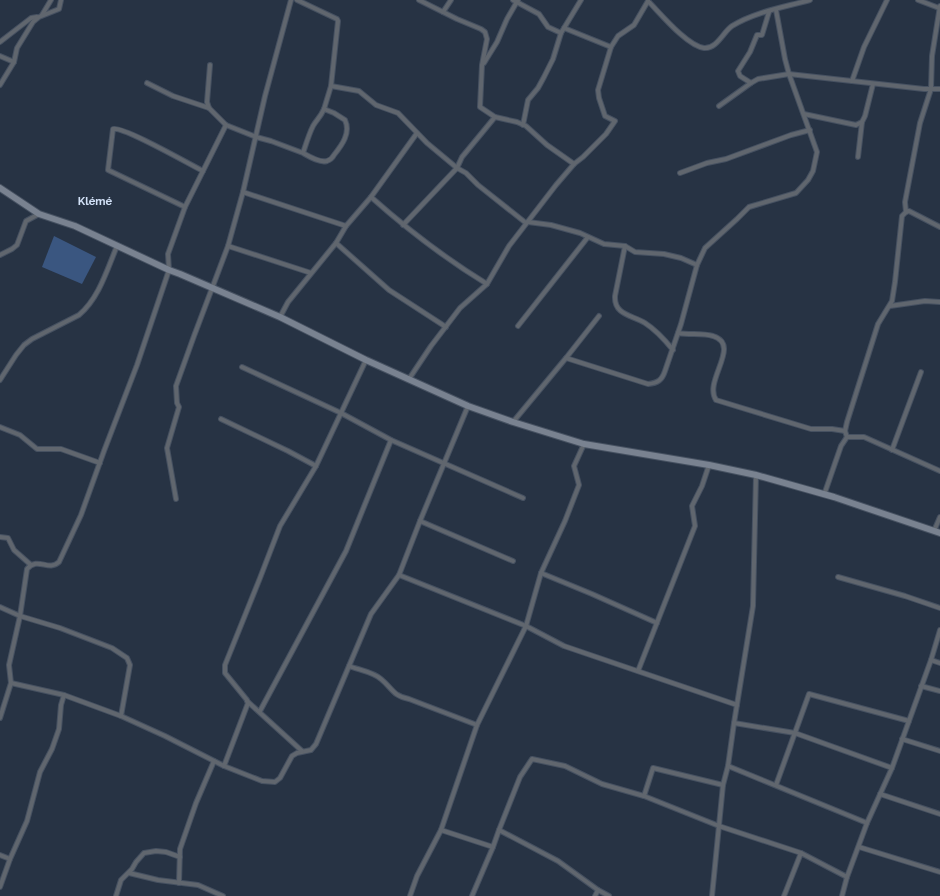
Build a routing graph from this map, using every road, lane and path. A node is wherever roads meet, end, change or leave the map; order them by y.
1 (51, 0) edge
2 (61, 0) edge
3 (291, 0) edge
4 (297, 0) edge
5 (419, 0) edge
6 (451, 0) edge
7 (581, 0) edge
8 (810, 0) edge
9 (887, 0) edge
10 (918, 0) edge
11 (516, 1) edge
12 (648, 1) edge
13 (940, 7) edge
14 (776, 10) junction
15 (443, 12) junction
16 (769, 12) junction
17 (41, 16) junction
18 (938, 26) edge
19 (564, 28) junction
20 (561, 33) junction
21 (0, 42) edge
22 (610, 48) junction
23 (0, 56) edge
24 (14, 62) junction
25 (210, 65) dead end
26 (482, 65) junction
27 (789, 74) junction
28 (852, 81) junction
29 (147, 83) dead end
30 (751, 83) junction
31 (873, 84) junction
32 (0, 85) edge
33 (331, 86) junction
34 (930, 89) junction
35 (940, 89) edge
36 (719, 106) dead end
37 (209, 108) junction
38 (324, 109) junction
39 (804, 114) junction
40 (495, 117) junction
41 (862, 122) junction
42 (226, 125) junction
43 (523, 125) junction
44 (810, 130) junction
45 (417, 133) junction
46 (256, 137) junction
47 (304, 153) junction
48 (858, 157) dead end
49 (574, 164) junction
50 (457, 168) junction
51 (203, 171) junction
52 (680, 173) dead end
53 (0, 188) edge
54 (243, 192) junction
55 (370, 197) junction
56 (186, 207) junction
57 (906, 212) junction
58 (39, 214) junction
59 (527, 223) junction
60 (402, 225) junction
61 (346, 226) junction
62 (940, 227) edge
63 (588, 237) junction
64 (336, 243) junction
65 (117, 246) junction
66 (228, 246) junction
67 (625, 246) junction
68 (0, 255) edge
69 (697, 265) junction
70 (169, 270) junction
71 (311, 273) junction
72 (487, 284) junction
73 (213, 288) junction
74 (940, 302) edge
75 (890, 306) junction
76 (599, 316) dead end
77 (280, 317) junction
78 (518, 326) dead end
79 (446, 327) junction
80 (678, 333) junction
81 (673, 350) junction
82 (566, 358) junction
83 (366, 360) junction
84 (242, 367) dead end
85 (921, 372) dead end
86 (409, 379) junction
87 (0, 380) edge
88 (468, 406) junction
89 (341, 413) junction
90 (222, 419) dead end
91 (514, 422) junction
92 (0, 427) edge
93 (845, 431) junction
94 (847, 437) junction
95 (391, 440) junction
96 (584, 444) junction
97 (892, 450) junction
98 (100, 463) junction
99 (444, 464) junction
100 (709, 465) junction
101 (316, 466) junction
102 (940, 471) edge
103 (756, 475) junction
104 (824, 494) junction
105 (524, 498) dead end
106 (176, 499) dead end
107 (940, 517) edge
108 (420, 521) junction
109 (937, 532) edge
110 (0, 537) edge
111 (512, 561) dead end
112 (31, 564) junction
113 (542, 573) junction
114 (399, 575) junction
115 (838, 578) dead end
116 (0, 607) edge
117 (940, 608) edge
118 (20, 616) junction
119 (657, 623) junction
120 (526, 626) junction
121 (940, 630) edge
122 (931, 660) junction
123 (940, 663) edge
124 (349, 666) junction
125 (638, 671) junction
126 (11, 682) junction
127 (922, 686) junction
128 (940, 691) edge
129 (64, 695) junction
130 (247, 700) junction
131 (737, 705) junction
132 (260, 711) junction
133 (121, 716) junction
134 (0, 718) edge
135 (909, 721) junction
136 (734, 723) junction
137 (477, 726) junction
138 (795, 733) junction
139 (902, 739) junction
140 (302, 751) junction
141 (940, 751) edge
142 (214, 761) junction
143 (224, 766) junction
144 (728, 766) junction
145 (892, 768) junction
146 (776, 785) junction
147 (723, 786) junction
148 (880, 794) junction
149 (644, 796) junction
150 (940, 814) edge
151 (867, 823) junction
152 (719, 826) junction
153 (441, 830) junction
154 (499, 830) junction
155 (493, 847) junction
156 (859, 847) junction
157 (801, 853) junction
158 (0, 855) edge
159 (180, 857) junction
160 (10, 859) junction
161 (940, 872) edge
162 (129, 873) junction
163 (847, 877) junction
164 (179, 883) junction
165 (0, 887) edge
166 (598, 890) junction
167 (116, 896) edge
168 (223, 896) edge
169 (410, 896) edge
170 (472, 896) edge
171 (595, 896) edge
172 (609, 896) edge
173 (712, 896) edge
174 (784, 896) edge
175 (842, 896) edge

1 - 17 street
2 - 17 street
3 - 46 street
4 - 33 street
5 - 15 street
6 - 15 street
7 - 19 street
8 - 14 street
9 - 28 street
10 - 13 street
11 - 20 street
11 - 26 street
12 - 16 street
12 - 22 street
13 - 18 street
14 - 16 street
14 - 27 street
15 - 26 street
16 - 30 street
17 - 21 street
17 - 24 street
18 - 34 street
19 - 20 street
19 - 22 street
20 - 43 street
22 - 49 street
23 - 24 street
24 - 32 street
25 - 37 street
26 - 40 street
27 - 28 street
27 - 30 street
27 - 39 street
28 - 31 street
29 - 37 street
30 - 36 street
31 - 34 street
31 - 41 street
33 - 38 street
33 - 45 street
34 - 35 street
34 - 57 street
37 - 42 street
38 - 47 street
38 - 47 street
39 - 41 street
39 - 44 street
40 - 43 street
40 - 50 street
41 - 48 street
42 - 46 street
42 - 51 street
43 - 49 street
44 - 52 street
44 - 69 street
45 - 50 street
45 - 55 street
46 - 47 street
46 - 54 street
49 - 59 street
50 - 59 street
50 - 60 street
51 - 56 street
51 - 56 street
53 - 58 street
54 - 61 street
54 - 66 street
55 - 60 street
55 - 61 street
56 - 70 street
57 - 62 street
57 - 75 street
58 - 65 street
58 - 68 street
59 - 63 street
59 - 72 street
60 - 72 street
61 - 64 street
63 - 67 street
63 - 78 street
64 - 71 street
64 - 79 street
65 - 70 street
65 - 87 street
66 - 71 street
66 - 73 street
67 - 69 street
67 - 81 street
69 - 80 street
70 - 73 street
70 - 98 street
71 - 77 street
72 - 79 street
73 - 77 street
73 - 106 street
74 - 75 street
75 - 93 street
76 - 82 street
77 - 83 street
79 - 86 street
80 - 81 street
80 - 93 street
81 - 82 street
82 - 91 street
83 - 86 street
83 - 89 street
84 - 89 street
85 - 97 street
86 - 88 street
88 - 91 street
88 - 99 street
89 - 95 street
89 - 101 street
90 - 101 street
91 - 96 street
92 - 98 street
93 - 94 street
94 - 97 street
94 - 104 street
95 - 99 street
95 - 132 street
96 - 100 street
96 - 113 street
97 - 102 street
98 - 112 street
99 - 105 street
99 - 108 street
100 - 103 street
100 - 119 street
101 - 130 street
103 - 104 street
103 - 131 street
104 - 109 street
107 - 109 street
108 - 111 street
108 - 114 street
110 - 112 street
112 - 118 street
113 - 119 street
113 - 120 street
114 - 120 street
114 - 124 street
115 - 117 street
116 - 118 street
118 - 126 street
118 - 133 street
119 - 125 street
120 - 125 street
120 - 137 street
121 - 122 street
122 - 123 street
122 - 127 street
124 - 137 street
124 - 140 street
125 - 131 street
126 - 129 street
126 - 134 street
127 - 128 street
127 - 135 street
129 - 133 street
129 - 160 street
130 - 132 street
130 - 143 street
131 - 136 street
132 - 140 street
133 - 142 street
135 - 138 street
135 - 139 street
136 - 138 street
136 - 144 street
137 - 153 street
138 - 145 street
138 - 146 street
139 - 141 street
139 - 145 street
140 - 143 street
142 - 143 street
142 - 159 street
144 - 146 street
144 - 147 street
145 - 148 street
146 - 151 street
147 - 149 street
147 - 152 street
148 - 150 street
148 - 151 street
149 - 152 street
149 - 154 street
151 - 156 street
152 - 157 street
152 - 173 street
153 - 155 street
153 - 169 street
154 - 155 street
154 - 166 street
155 - 170 street
156 - 161 street
156 - 163 street
157 - 163 street
157 - 174 street
158 - 160 street
159 - 162 street
159 - 164 street
160 - 165 street
162 - 164 street
162 - 167 street
163 - 175 street
164 - 168 street
166 - 171 street
166 - 172 street

